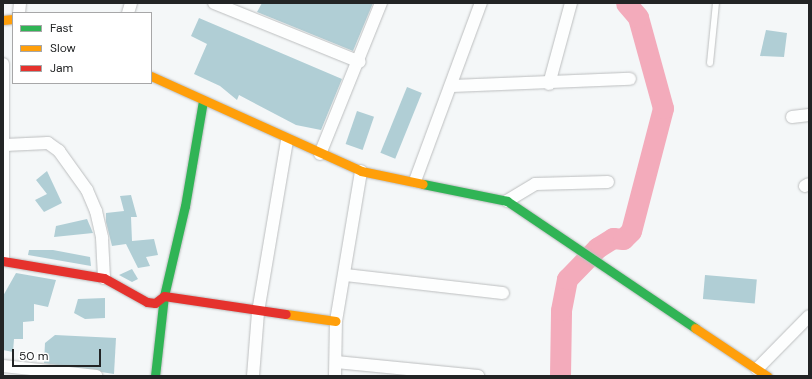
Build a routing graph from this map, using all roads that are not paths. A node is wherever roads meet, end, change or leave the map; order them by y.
1 (381, 3) edge
2 (480, 3) edge
3 (571, 3) edge
4 (716, 3) edge
5 (218, 4) edge
6 (360, 62) junction
7 (710, 63) dead end
8 (3, 64) edge
9 (152, 76) edge
10 (630, 79) dead end
11 (549, 84) junction
12 (452, 86) junction
13 (203, 101) junction
14 (809, 115) edge
15 (792, 117) dead end
16 (287, 140) junction
17 (5, 145) junction
18 (320, 154) junction
19 (361, 171) junction
20 (415, 181) junction
21 (608, 182) dead end
22 (507, 201) junction
23 (3, 257) edge
24 (3, 261) edge
25 (345, 275) junction
26 (104, 278) junction
27 (503, 293) dead end
28 (164, 296) junction
29 (258, 312) junction
30 (809, 316) edge
31 (336, 321) junction
32 (336, 362) junction
33 (3, 366) edge
34 (757, 369) junction
35 (96, 376) edge
36 (154, 376) edge
37 (252, 376) edge
38 (334, 376) edge
39 (478, 376) edge
40 (767, 376) edge

1 - 6 street
2 - 12 street
3 - 11 street
4 - 7 lane
5 - 6 street
6 - 18 street
8 - 17 street
9 - 13 street
10 - 11 street
11 - 12 street
12 - 20 street
13 - 16 street
13 - 28 street
14 - 15 street
16 - 18 street
16 - 29 street
17 - 23 street
17 - 26 street
18 - 19 street
19 - 20 street
19 - 25 street
20 - 22 street
21 - 22 street
22 - 34 street
24 - 26 street
25 - 27 street
25 - 31 street
26 - 28 street
28 - 29 street
28 - 36 street
29 - 31 street
29 - 37 street
30 - 34 street
31 - 32 street
32 - 38 street
32 - 39 street
33 - 35 street
34 - 40 street

